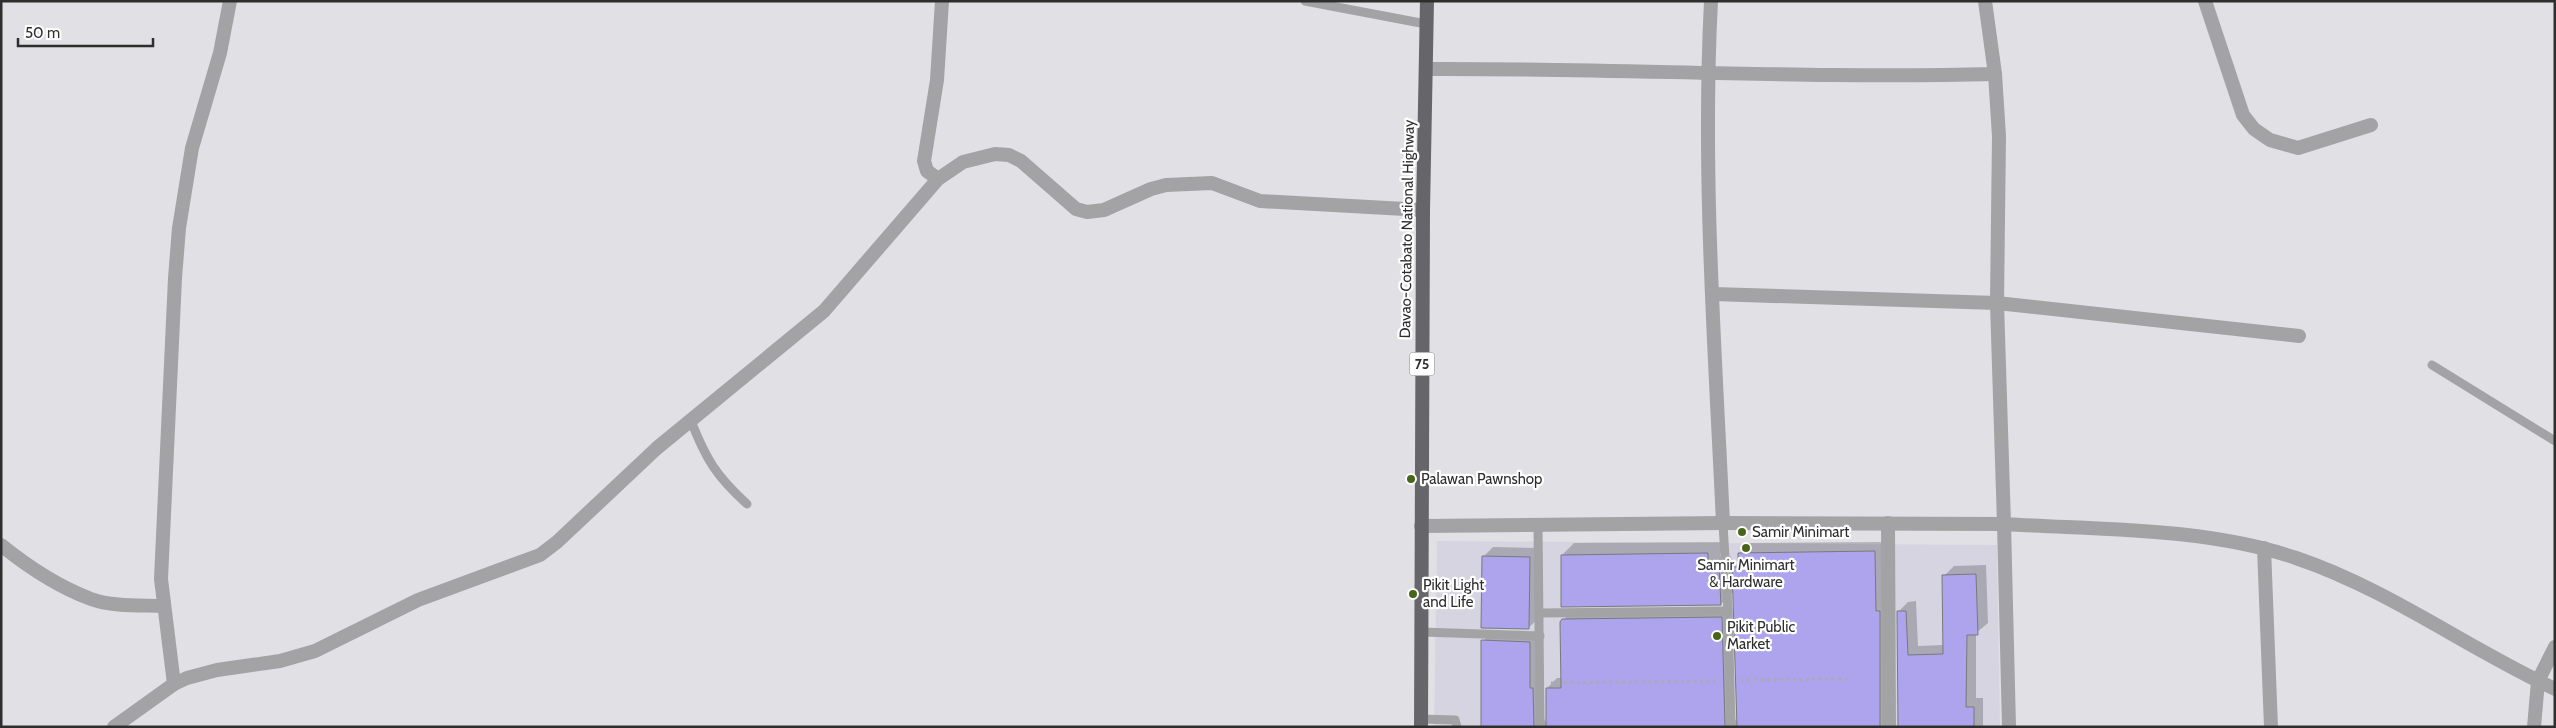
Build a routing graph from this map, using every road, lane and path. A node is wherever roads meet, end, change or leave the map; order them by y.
1 (230, 1) edge
2 (942, 1) edge
3 (1305, 1) edge
4 (1427, 1) edge
5 (1711, 1) edge
6 (2205, 1) edge
7 (1981, 3) edge
8 (1426, 24) junction
9 (1426, 69) junction
10 (1707, 73) junction
11 (1995, 74) junction
12 (2371, 125) dead end
13 (938, 179) junction
14 (1423, 210) junction
15 (1713, 294) junction
16 (1997, 304) junction
17 (2299, 336) dead end
18 (2432, 365) dead end
19 (691, 421) junction
20 (2555, 441) edge
21 (747, 504) dead end
22 (1723, 523) junction
23 (1888, 523) junction
24 (2004, 524) junction
25 (1538, 525) junction
26 (1421, 526) junction
27 (1, 545) edge
28 (2264, 548) junction
29 (164, 606) junction
30 (1728, 611) junction
31 (1540, 613) junction
32 (1422, 632) junction
33 (1540, 636) junction
34 (2555, 647) edge
35 (1850, 679) dead end
36 (1730, 680) junction
37 (2538, 681) junction
38 (1540, 683) junction
39 (174, 684) junction
40 (2555, 689) edge
41 (1421, 723) edge
42 (114, 727) edge
43 (1458, 727) edge
44 (1540, 727) edge
45 (1730, 727) edge
46 (1889, 727) edge
47 (2009, 727) edge
48 (2271, 727) edge
49 (2534, 727) edge

1 - 29 street
2 - 13 street
3 - 8 lane
4 - 8 highway, Davao-Cotabato National Highway / 75
5 - 10 street
6 - 12 street
7 - 11 street
8 - 9 highway, Davao-Cotabato National Highway / 75
9 - 10 street
9 - 14 highway, Davao-Cotabato National Highway / 75
10 - 11 street
10 - 15 street
11 - 16 street
13 - 14 street
13 - 19 street
14 - 26 highway, Davao-Cotabato National Highway / 75
15 - 16 street
15 - 22 street
16 - 17 street
16 - 24 street
18 - 20 lane
19 - 21 lane
19 - 39 street
22 - 23 street
22 - 25 street
22 - 30 lane
23 - 24 street
23 - 46 street
24 - 28 street
24 - 47 street
25 - 26 street
25 - 31 lane
26 - 32 highway, Davao-Cotabato National Highway / 75
27 - 29 street
28 - 37 street
28 - 48 street
29 - 39 street
30 - 31 lane
30 - 36 lane
31 - 33 lane
32 - 33 lane
32 - 41 highway, Davao-Cotabato National Highway / 75
33 - 38 lane
34 - 37 street
35 - 36 path
36 - 38 path
36 - 45 lane
37 - 40 street
37 - 49 street
38 - 44 lane
39 - 42 street
41 - 43 lane

